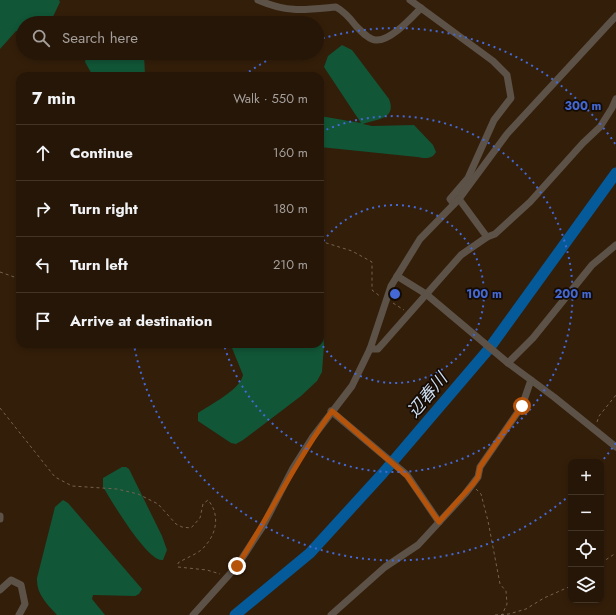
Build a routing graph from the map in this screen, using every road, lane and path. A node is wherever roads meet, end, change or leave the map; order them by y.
1 (258, 0) edge
2 (410, 0) edge
3 (421, 8) junction
4 (616, 16) edge
5 (616, 99) edge
6 (614, 109) edge
7 (456, 202) junction
8 (487, 237) junction
9 (324, 242) edge
10 (616, 245) edge
11 (0, 272) edge
12 (397, 276) junction
13 (16, 278) edge
14 (426, 294) junction
15 (385, 298) junction
16 (409, 313) junction
17 (370, 349) junction
18 (508, 363) junction
19 (531, 380) junction
20 (616, 395) edge
21 (0, 408) edge
22 (332, 411) junction
23 (594, 430) junction
24 (616, 447) edge
25 (473, 484) junction
26 (439, 522) junction
27 (616, 553) edge
28 (604, 562) edge
29 (224, 582) junction
30 (568, 587) edge
31 (0, 590) edge
32 (19, 615) edge
33 (193, 615) edge
34 (331, 615) edge
35 (495, 615) edge
36 (502, 615) edge

1 - 3 street
2 - 3 street
3 - 7 street
4 - 7 street
5 - 6 street
6 - 8 street
7 - 8 street
7 - 12 street
8 - 14 street
9 - 15 path
10 - 18 street
11 - 13 path
12 - 14 street
12 - 15 street
14 - 16 street
14 - 18 street
15 - 16 path
15 - 17 street
16 - 17 street
17 - 22 street
18 - 19 street
19 - 23 street
19 - 25 street
20 - 23 path
21 - 29 path
22 - 26 street
22 - 29 street
23 - 24 street
25 - 26 street
25 - 36 path
26 - 34 street
27 - 28 path
29 - 33 street
30 - 36 path
31 - 32 street
35 - 36 path

